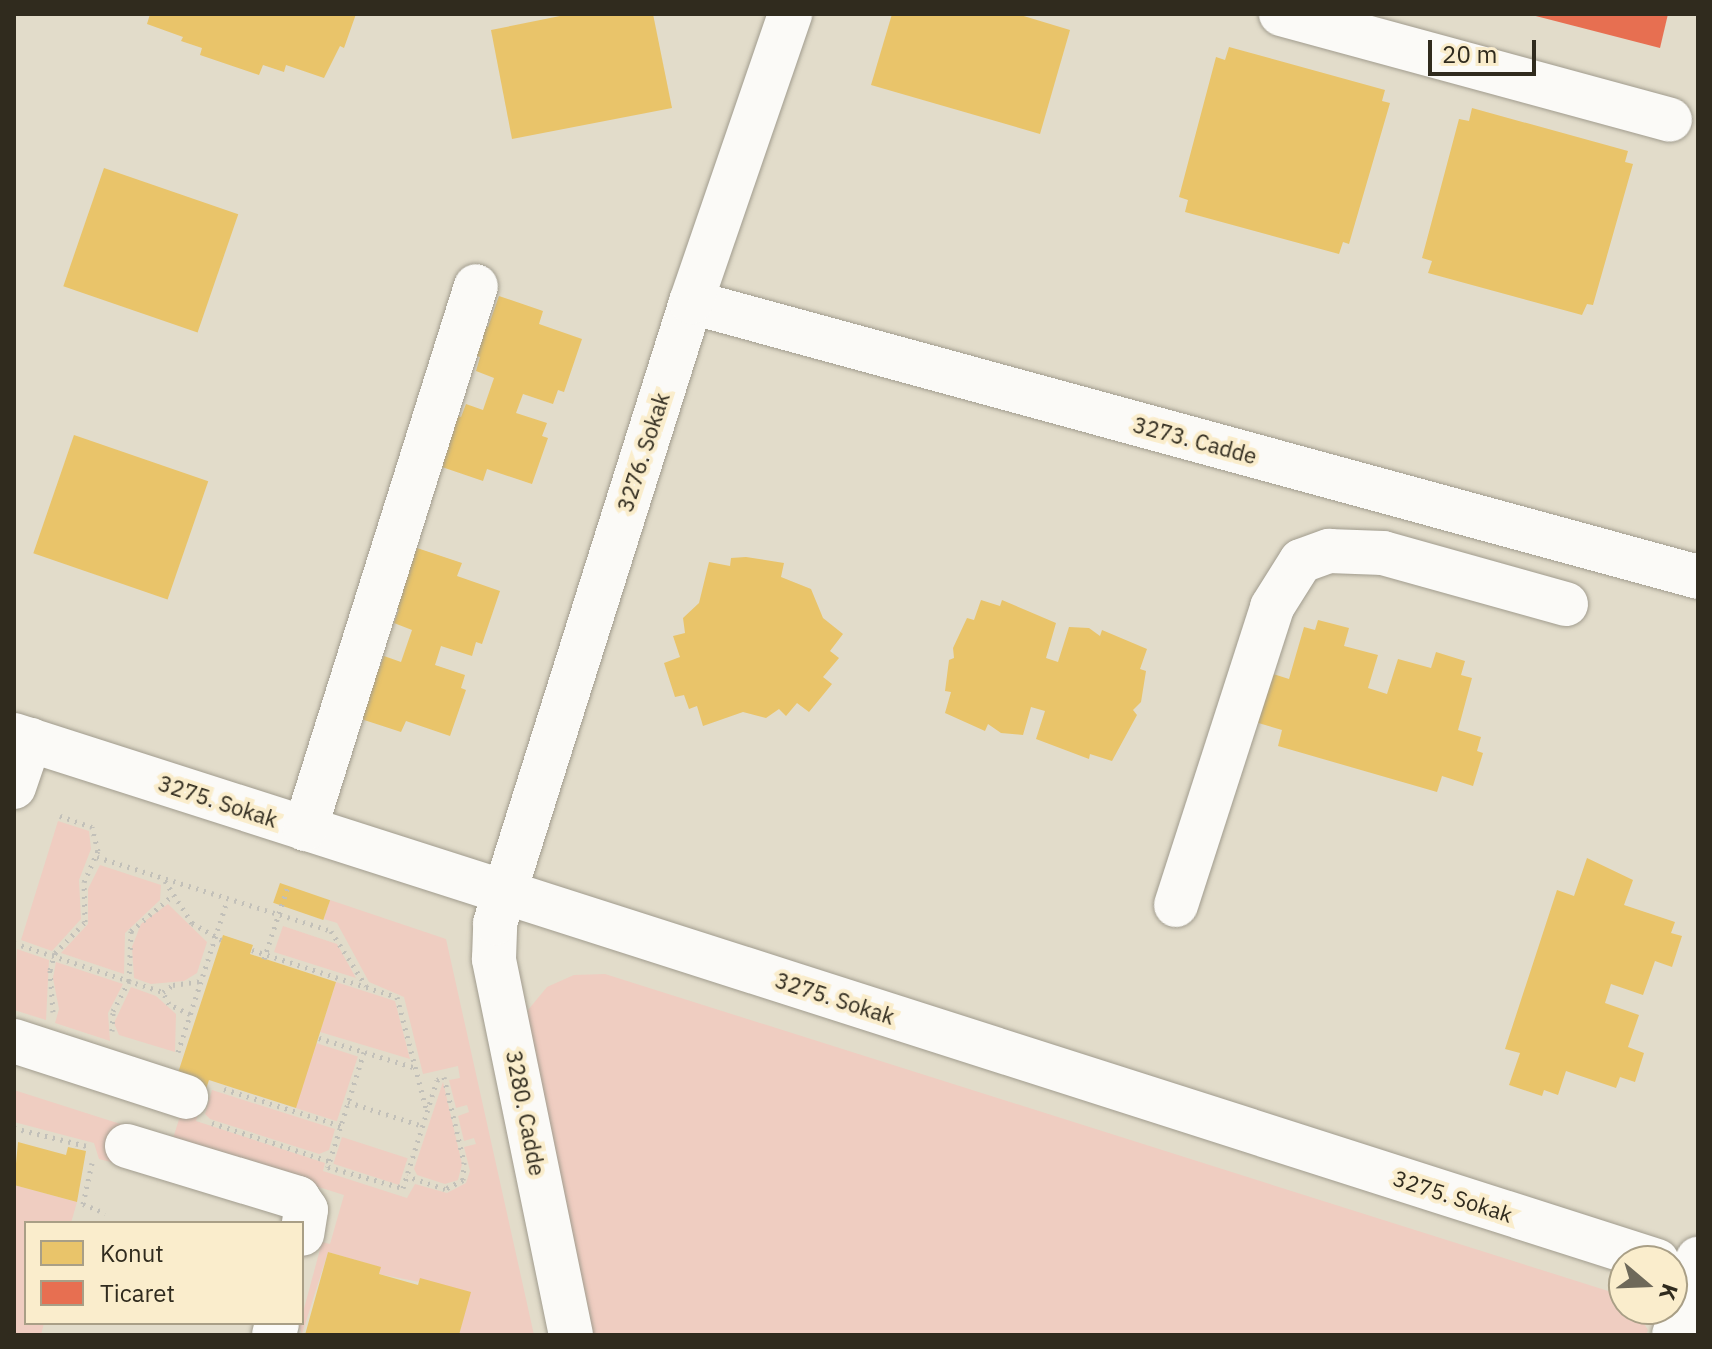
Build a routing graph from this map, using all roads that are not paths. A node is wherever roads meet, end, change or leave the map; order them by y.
1 (790, 14) edge
2 (1281, 14) edge
3 (1670, 120) dead end
4 (476, 286) dead end
5 (691, 302) junction
6 (1471, 515) junction
7 (1455, 574) junction
8 (1698, 577) edge
9 (1566, 604) dead end
10 (22, 738) edge
11 (14, 787) edge
12 (305, 829) junction
13 (503, 892) junction
14 (1176, 905) dead end
15 (32, 1032) edge
16 (190, 1085) road end
17 (127, 1146) dead end
18 (304, 1222) edge
19 (1617, 1245) edge
20 (571, 1335) edge

1 - 5 street, 3276. Sokak
2 - 3 street
4 - 12 street
5 - 6 street, 3273. Cadde
5 - 13 street, 3276. Sokak
6 - 7 street
6 - 8 street, 3273. Cadde
7 - 9 street
7 - 14 street
10 - 11 street
10 - 12 street, 3275. Sokak
12 - 13 street, 3275. Sokak
13 - 19 street, 3275. Sokak
13 - 20 street, 3280. Cadde
15 - 16 street
17 - 18 street

